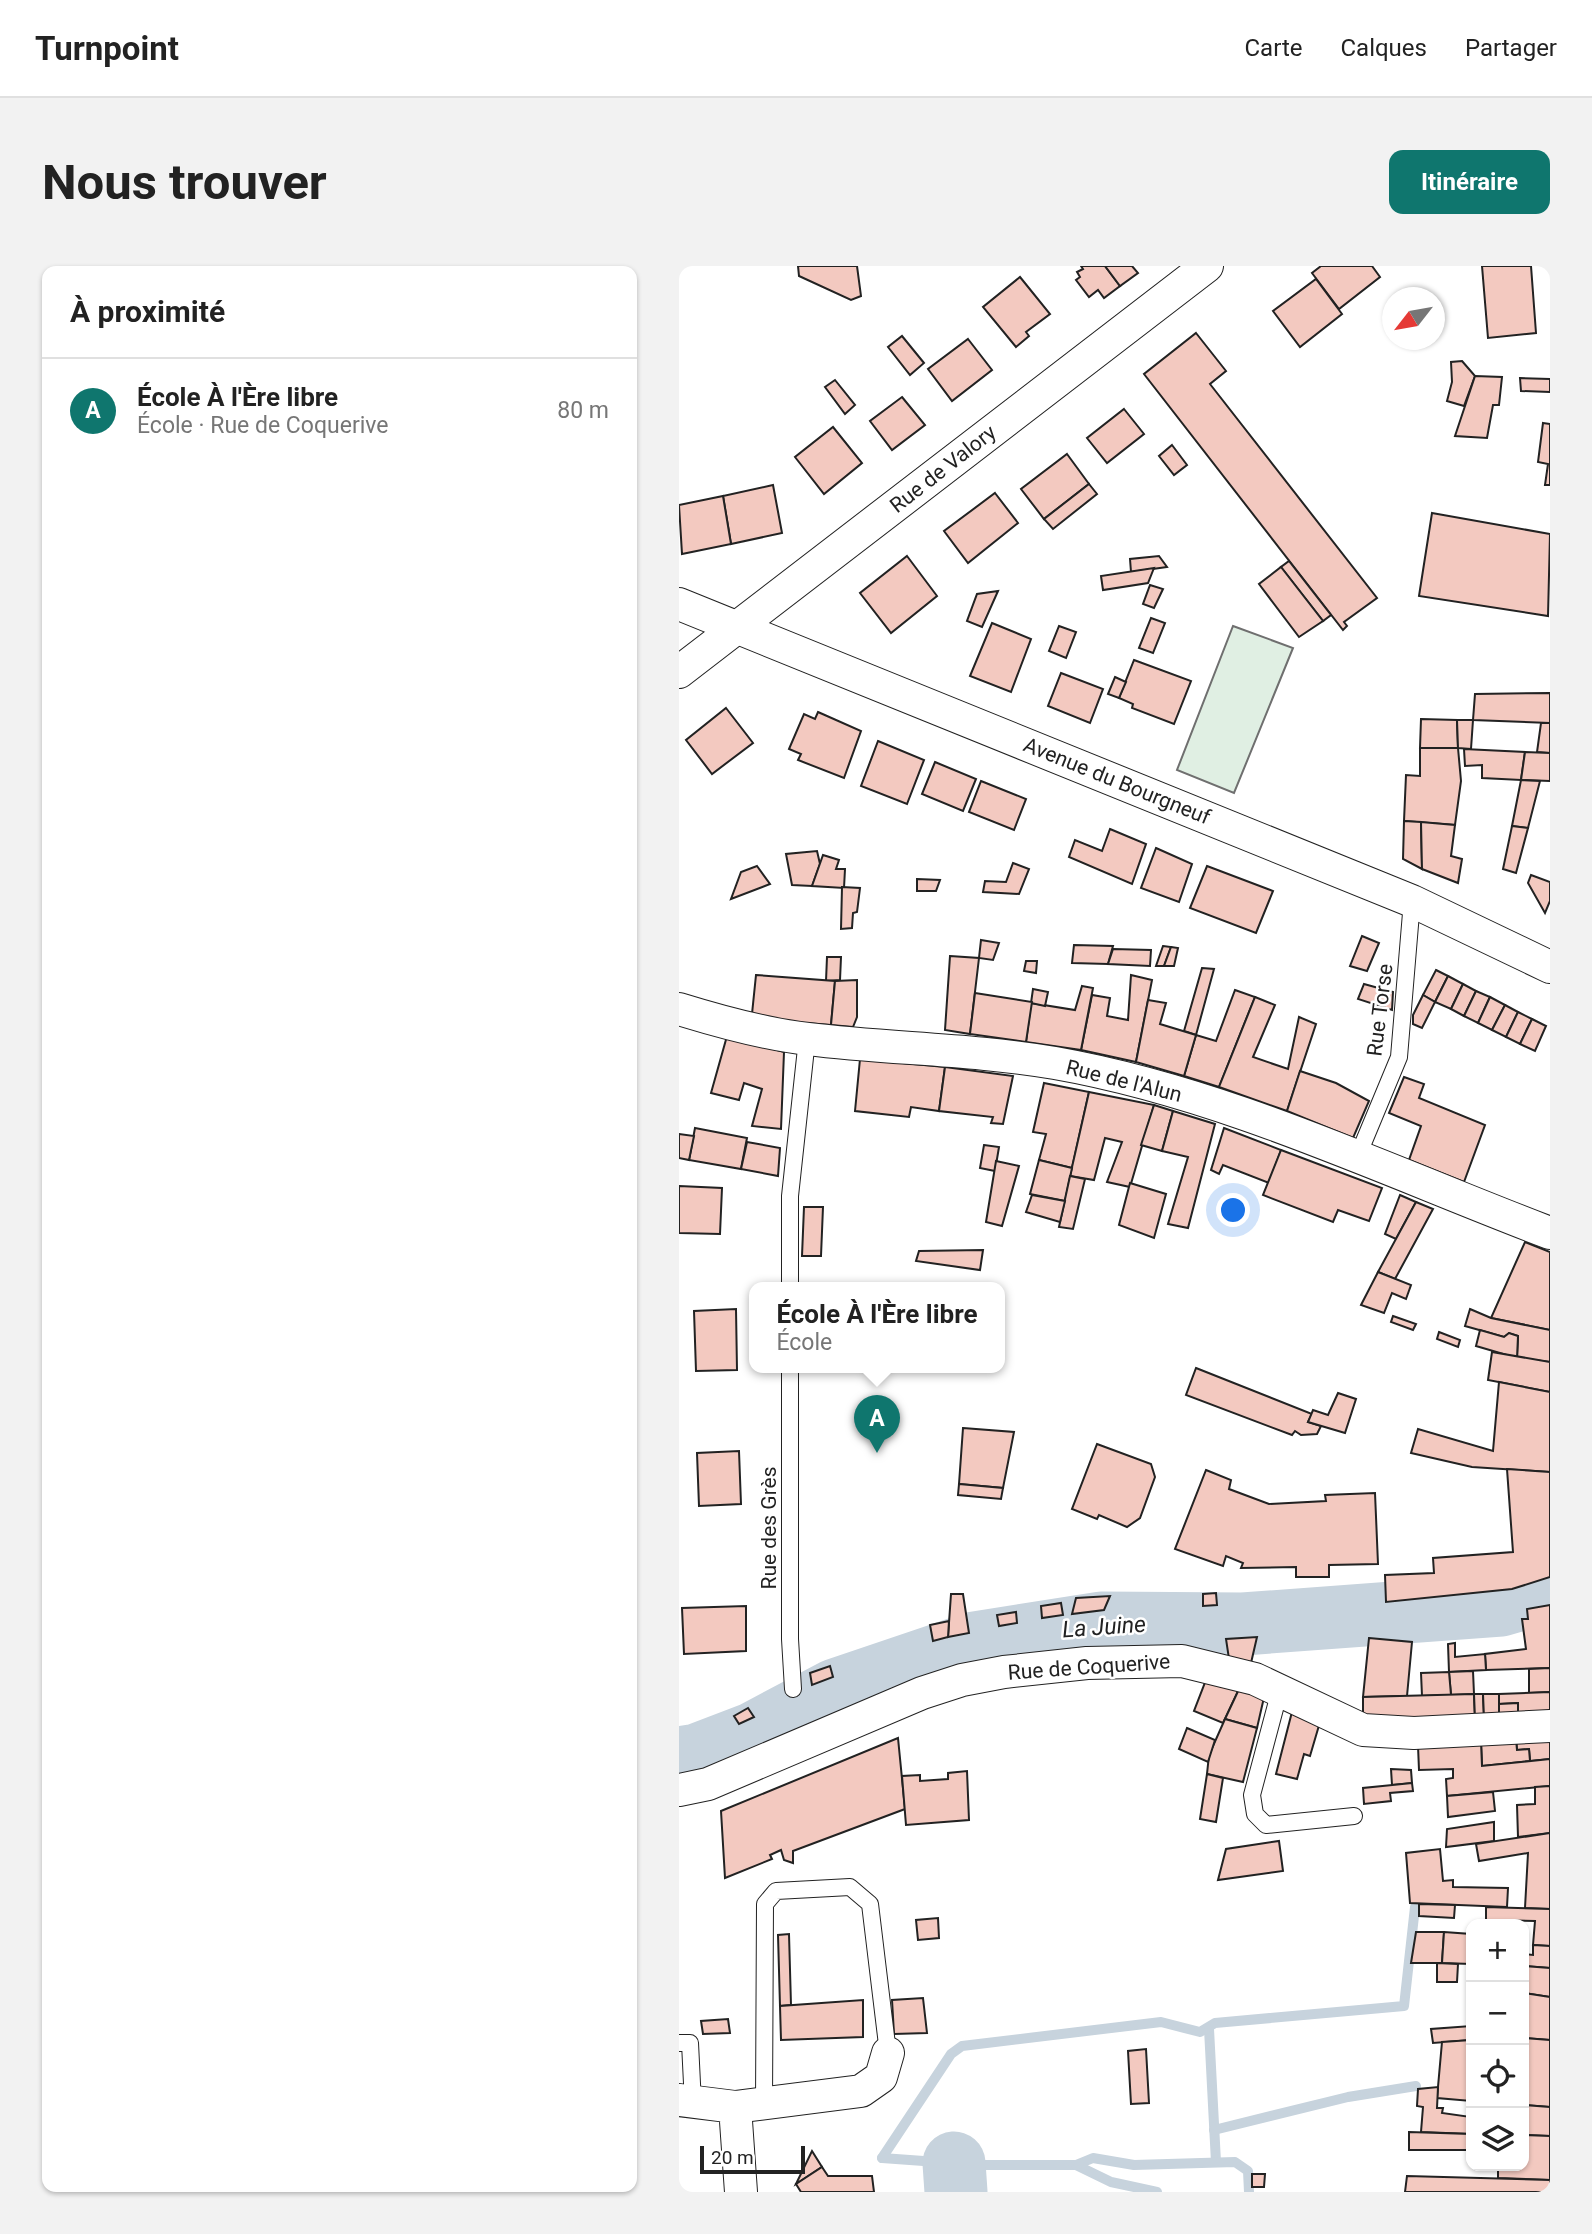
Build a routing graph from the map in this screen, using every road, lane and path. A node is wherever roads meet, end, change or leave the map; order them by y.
1 (1207, 266) edge
2 (679, 604) edge
3 (739, 628) junction
4 (679, 672) edge
5 (1412, 901) junction
6 (1550, 967) edge
7 (679, 1009) edge
8 (807, 1039) junction
9 (1357, 1158) junction
10 (1550, 1233) edge
11 (790, 1282) edge
12 (790, 1373) edge
13 (793, 1689) dead end
14 (1280, 1690) junction
15 (1550, 1726) edge
16 (679, 1790) edge
17 (1354, 1816) dead end
18 (685, 2043) edge
19 (888, 2053) joint
20 (686, 2102) edge
21 (750, 2105) junction
22 (741, 2192) edge

1 - 3 street, Rue de Valory
2 - 3 street, Avenue du Bourgneuf
3 - 4 street, Rue de Valory
3 - 5 street, Avenue du Bourgneuf
5 - 6 street, Avenue du Bourgneuf
5 - 9 lane, Rue Torse
7 - 8 street, Rue de l'Alun
8 - 9 street, Rue de l'Alun
8 - 11 lane
9 - 10 street, Rue de l'Alun
12 - 13 lane, Rue des Grès
14 - 15 street, Rue de Coquerive
14 - 16 street, Rue de Coquerive
14 - 17 lane
18 - 20 lane
19 - 21 street
19 - 21 lane
20 - 21 street
21 - 22 street

